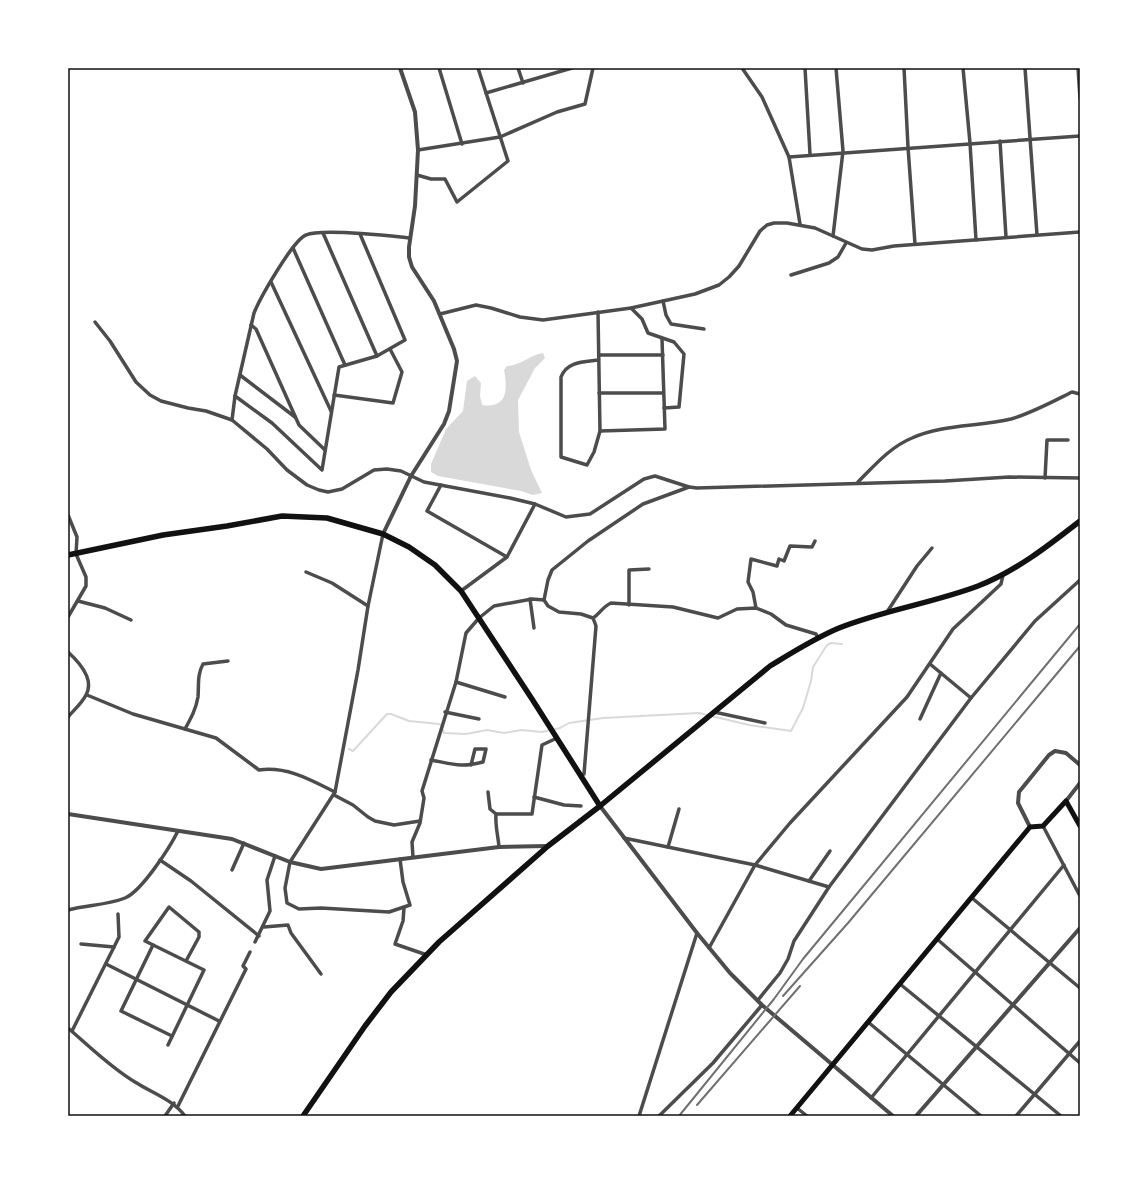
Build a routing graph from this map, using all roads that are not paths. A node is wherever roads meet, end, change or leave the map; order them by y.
1 (400, 68) edge
2 (439, 68) edge
3 (478, 68) edge
4 (518, 68) edge
5 (572, 68) edge
6 (593, 68) edge
7 (742, 68) edge
8 (805, 68) edge
9 (836, 68) edge
10 (904, 68) edge
11 (963, 68) edge
12 (1026, 68) edge
13 (1078, 68) edge
14 (560, 70) edge
15 (523, 83) junction
16 (486, 93) junction
17 (1080, 98) edge
18 (1080, 136) edge
19 (500, 137) junction
20 (1031, 138) junction
21 (1000, 140) junction
22 (970, 143) junction
23 (462, 144) junction
24 (908, 147) junction
25 (418, 150) junction
26 (843, 151) junction
27 (810, 154) junction
28 (788, 156) junction
29 (416, 175) junction
30 (800, 224) junction
31 (1080, 232) edge
32 (323, 233) junction
33 (360, 234) junction
34 (1037, 235) junction
35 (833, 236) junction
36 (1006, 237) junction
37 (410, 238) junction
38 (976, 240) junction
39 (846, 243) junction
40 (915, 244) junction
41 (293, 248) junction
42 (791, 275) dead end
43 (271, 282) junction
44 (663, 301) junction
45 (630, 308) junction
46 (598, 312) junction
47 (440, 314) junction
48 (95, 322) dead end
49 (251, 325) junction
50 (704, 329) dead end
51 (662, 339) junction
52 (390, 349) junction
53 (663, 355) junction
54 (377, 356) junction
55 (599, 358) junction
56 (345, 366) junction
57 (240, 376) junction
58 (599, 393) junction
59 (663, 393) junction
60 (1080, 394) edge
61 (334, 395) junction
62 (235, 396) junction
63 (664, 408) junction
64 (331, 412) junction
65 (296, 418) junction
66 (232, 420) junction
67 (600, 431) junction
68 (1068, 440) dead end
69 (325, 450) junction
70 (411, 476) junction
71 (1044, 478) junction
72 (1080, 478) edge
73 (858, 482) junction
74 (441, 485) junction
75 (689, 487) junction
76 (535, 504) junction
77 (68, 515) edge
78 (1080, 521) edge
79 (383, 534) junction
80 (815, 541) dead end
81 (932, 548) dead end
82 (76, 554) junction
83 (68, 555) edge
84 (507, 558) junction
85 (649, 569) dead end
86 (306, 572) dead end
87 (1004, 574) junction
88 (1080, 580) edge
89 (460, 591) junction
90 (530, 599) junction
91 (544, 600) junction
92 (78, 601) junction
93 (629, 604) junction
94 (368, 606) junction
95 (756, 608) junction
96 (886, 612) junction
97 (68, 616) edge
98 (480, 618) junction
99 (593, 618) junction
100 (131, 620) dead end
101 (534, 628) dead end
102 (818, 638) junction
103 (68, 652) edge
104 (228, 661) dead end
105 (930, 664) junction
106 (941, 673) junction
107 (456, 682) junction
108 (86, 695) junction
109 (505, 697) dead end
110 (971, 698) junction
111 (445, 712) junction
112 (714, 712) junction
113 (68, 717) edge
114 (479, 719) dead end
115 (920, 719) dead end
116 (765, 723) dead end
117 (185, 729) junction
118 (557, 738) junction
119 (430, 760) junction
120 (1080, 764) edge
121 (471, 765) junction
122 (580, 775) junction
123 (1080, 783) edge
124 (488, 792) dead end
125 (334, 794) junction
126 (534, 797) junction
127 (1066, 802) junction
128 (581, 806) dead end
129 (600, 806) junction
130 (679, 809) dead end
131 (68, 814) edge
132 (496, 814) junction
133 (420, 821) junction
134 (1043, 826) junction
135 (1080, 826) edge
136 (1030, 827) junction
137 (178, 831) junction
138 (622, 837) junction
139 (244, 842) junction
140 (548, 846) junction
141 (668, 847) junction
142 (498, 848) junction
143 (830, 851) dead end
144 (275, 856) junction
145 (413, 857) junction
146 (400, 859) junction
147 (160, 860) junction
148 (290, 862) junction
149 (755, 865) junction
150 (1064, 865) junction
151 (232, 870) dead end
152 (809, 881) junction
153 (828, 887) junction
154 (1080, 896) edge
155 (972, 898) junction
156 (404, 908) junction
157 (68, 910) edge
158 (118, 914) dead end
159 (264, 927) junction
160 (1080, 928) edge
161 (1010, 930) junction
162 (696, 932) junction
163 (259, 936) junction
164 (937, 939) junction
165 (255, 942) dead end
166 (81, 944) dead end
167 (153, 945) junction
168 (114, 947) junction
169 (709, 948) junction
170 (250, 952) dead end
171 (427, 955) junction
172 (186, 962) junction
173 (1050, 963) junction
174 (106, 964) junction
175 (974, 971) junction
176 (321, 974) dead end
177 (136, 980) junction
178 (900, 984) junction
179 (1080, 988) edge
180 (758, 1000) junction
181 (187, 1005) junction
182 (762, 1005) junction
183 (1014, 1005) junction
184 (939, 1015) junction
185 (219, 1022) junction
186 (868, 1022) junction
187 (68, 1028) edge
188 (72, 1031) junction
189 (172, 1036) junction
190 (1080, 1041) edge
191 (168, 1045) dead end
192 (977, 1046) junction
193 (906, 1053) junction
194 (1070, 1054) junction
195 (1080, 1063) edge
196 (831, 1065) junction
197 (944, 1084) junction
198 (1035, 1094) junction
199 (870, 1098) junction
200 (174, 1103) junction
201 (178, 1106) junction
202 (797, 1108) junction
203 (165, 1116) edge
204 (185, 1116) edge
205 (303, 1116) edge
206 (639, 1116) edge
207 (658, 1116) edge
208 (790, 1116) edge
209 (807, 1116) edge
210 (893, 1116) edge
211 (916, 1116) edge
212 (981, 1116) edge
213 (1016, 1116) edge
214 (1061, 1116) edge

1 - 25 street
2 - 23 street
3 - 16 street
4 - 15 street
5 - 14 street
6 - 19 street
7 - 28 street
8 - 27 street
9 - 26 street
10 - 24 street
11 - 22 street
12 - 20 street
13 - 17 street
14 - 15 street
15 - 16 street
16 - 19 street
18 - 20 street
19 - 23 street
19 - 29 street
20 - 21 street
20 - 34 street
21 - 22 street
21 - 36 street
22 - 24 street
22 - 38 street
23 - 25 street
24 - 26 street
24 - 40 street
25 - 29 street
26 - 27 street
26 - 35 street
27 - 28 street
28 - 30 street
29 - 37 street
30 - 35 street
30 - 44 street
31 - 34 street
32 - 33 street
32 - 41 street
32 - 54 street
33 - 37 street
33 - 52 street
34 - 36 street
35 - 39 street
36 - 38 street
37 - 47 street
38 - 40 street
39 - 40 street
39 - 42 street
41 - 43 street
41 - 56 street
43 - 49 street
43 - 64 street
44 - 45 street
44 - 50 street
45 - 46 street
45 - 51 street
46 - 47 street
46 - 55 street
47 - 70 street
48 - 66 street
49 - 57 street
49 - 65 street
51 - 53 street
51 - 63 street
52 - 54 street
52 - 61 street
53 - 55 street
53 - 59 street
54 - 56 street
55 - 58 street
55 - 67 street
56 - 61 street
57 - 62 street
57 - 65 street
58 - 59 street
58 - 67 street
59 - 63 street
60 - 73 street
61 - 64 street
62 - 66 street
62 - 69 street
63 - 67 street
64 - 69 street
65 - 69 street
66 - 70 street
68 - 71 street
70 - 74 street
70 - 79 street
71 - 72 street
71 - 73 street
73 - 75 street
74 - 76 street
74 - 84 street
75 - 76 street
75 - 91 street
76 - 84 street
77 - 82 street
78 - 87 main road
79 - 82 main road
79 - 89 main road
79 - 94 street
80 - 95 street
81 - 96 street
82 - 83 main road
82 - 92 street
84 - 89 street
85 - 93 street
86 - 94 street
87 - 96 main road
87 - 105 street
88 - 110 street
89 - 98 main road
90 - 91 street
90 - 98 street
90 - 101 street
91 - 99 street
92 - 97 street
92 - 100 street
93 - 95 street
93 - 99 street
94 - 125 street
95 - 102 street
96 - 102 main road
98 - 107 street
98 - 118 main road
99 - 122 street
102 - 112 main road
103 - 108 street
104 - 117 street
105 - 106 street
105 - 149 street
106 - 110 street
106 - 115 street
107 - 109 street
107 - 111 street
108 - 113 street
108 - 117 street
110 - 153 street
111 - 114 street
111 - 119 street
112 - 116 street
112 - 129 main road
117 - 125 street
118 - 122 main road
118 - 126 street
119 - 121 street
119 - 133 street
120 - 136 street
121 - 121 street
122 - 129 main road
123 - 127 street
124 - 132 street
125 - 133 street
125 - 148 street
126 - 128 street
126 - 132 street
127 - 134 main road
127 - 135 main road
129 - 138 street
129 - 140 main road
130 - 141 street
131 - 137 street
132 - 142 street
133 - 145 street
134 - 136 main road
134 - 150 street
136 - 155 main road
137 - 139 street
137 - 147 street
138 - 141 street
138 - 162 street
139 - 144 street
139 - 151 street
140 - 142 street
140 - 171 main road
141 - 149 street
142 - 145 street
143 - 152 street
144 - 148 street
144 - 159 street
145 - 146 street
146 - 148 street
146 - 156 street
147 - 157 street
147 - 163 street
148 - 156 street
149 - 152 street
149 - 169 street
150 - 154 street
150 - 161 street
152 - 153 street
153 - 180 street
155 - 161 street
155 - 164 main road
156 - 171 street
158 - 168 street
159 - 163 street
159 - 176 street
160 - 173 street
161 - 173 street
161 - 175 street
162 - 169 street
162 - 206 street
163 - 165 street
164 - 175 street
164 - 178 main road
166 - 168 street
167 - 172 street
167 - 172 street
167 - 177 street
168 - 174 street
169 - 180 street
170 - 185 street
171 - 205 main road
172 - 181 street
173 - 179 street
173 - 183 street
174 - 177 street
174 - 188 street
175 - 183 street
175 - 184 street
177 - 181 street
177 - 189 street
178 - 184 street
178 - 186 main road
180 - 182 street
181 - 185 street
181 - 189 street
182 - 196 street
182 - 207 street
183 - 192 street
183 - 194 street
184 - 192 street
184 - 193 street
185 - 201 street
186 - 193 street
186 - 196 main road
187 - 188 street
188 - 200 street
189 - 191 street
190 - 194 street
192 - 197 street
192 - 198 street
193 - 197 street
193 - 199 street
194 - 195 street
194 - 198 street
196 - 199 street
196 - 202 main road
197 - 211 street
197 - 212 street
198 - 213 street
198 - 214 street
199 - 210 street
200 - 201 street
200 - 203 street
201 - 204 street
202 - 208 main road
202 - 209 street

